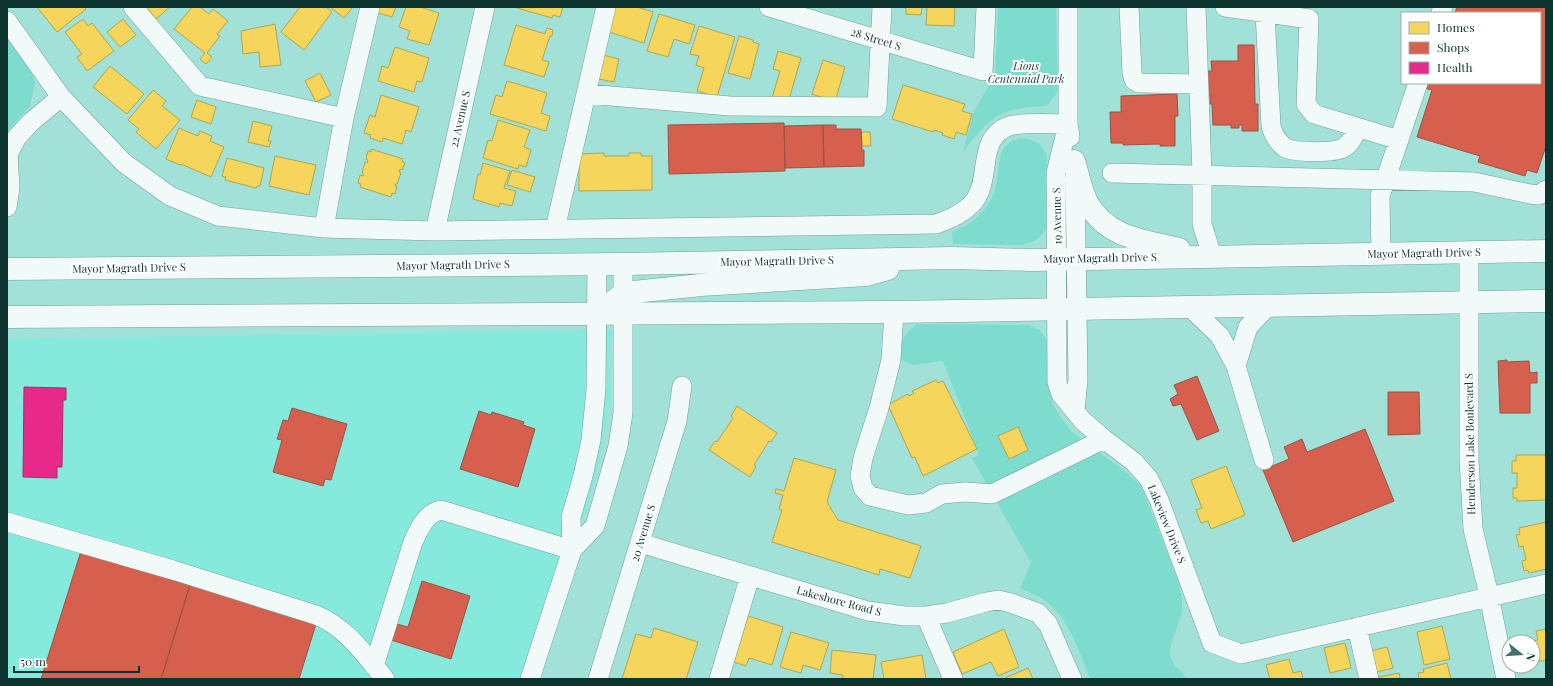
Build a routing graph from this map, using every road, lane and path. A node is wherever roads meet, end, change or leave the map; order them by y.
1 (133, 7) edge
2 (370, 7) edge
3 (485, 7) edge
4 (606, 7) edge
5 (769, 7) edge
6 (882, 7) edge
7 (986, 7) edge
8 (1068, 7) edge
9 (1129, 7) edge
10 (1196, 7) edge
11 (1225, 7) edge
12 (1265, 13) junction
13 (1311, 13) edge
14 (7, 21) edge
15 (880, 40) junction
16 (1198, 84) junction
17 (1418, 84) edge
18 (587, 94) junction
19 (61, 97) junction
20 (344, 118) junction
21 (1068, 124) junction
22 (1358, 128) junction
23 (1399, 140) junction
24 (8, 155) edge
25 (1074, 160) junction
26 (1112, 173) dead end
27 (1202, 175) junction
28 (1386, 179) junction
29 (1546, 190) edge
30 (7, 207) edge
31 (324, 228) junction
32 (555, 229) junction
33 (435, 230) junction
34 (1546, 251) edge
35 (1469, 252) junction
36 (1381, 254) junction
37 (1211, 256) junction
38 (925, 259) junction
39 (1067, 259) junction
40 (597, 264) junction
41 (623, 264) junction
42 (7, 269) edge
43 (1546, 301) edge
44 (624, 303) junction
45 (1469, 303) junction
46 (1268, 306) junction
47 (1191, 308) junction
48 (1067, 310) junction
49 (894, 312) junction
50 (596, 315) junction
51 (7, 317) edge
52 (1236, 366) junction
53 (682, 386) dead end
54 (1104, 439) junction
55 (1264, 460) dead end
56 (7, 522) edge
57 (640, 543) junction
58 (572, 550) junction
59 (750, 576) junction
60 (1546, 584) edge
61 (1489, 596) junction
62 (926, 616) junction
63 (1356, 627) junction
64 (379, 672) edge
65 (530, 679) edge
66 (598, 679) edge
67 (719, 679) edge
68 (953, 679) edge
69 (1072, 679) edge
70 (1369, 679) edge
71 (1506, 679) edge

1 - 20 street
2 - 20 street
3 - 33 street, 22 Avenue S
4 - 18 street
5 - 15 street, 28 Street S
6 - 15 street
7 - 15 street, 28 Street S
8 - 21 street, 19 Avenue S
9 - 16 street
10 - 16 street
11 - 12 street
12 - 13 street
12 - 22 street
13 - 22 street
14 - 19 street
15 - 18 street
16 - 27 street
17 - 23 street
18 - 32 street
19 - 24 street
19 - 31 street
20 - 31 street
21 - 25 street, 19 Avenue S
21 - 32 street
21 - 39 street, 19 Avenue S
22 - 23 street
23 - 28 street
24 - 30 street
25 - 37 main road
25 - 39 street, 19 Avenue S
26 - 27 street
27 - 28 street
27 - 37 street
28 - 29 street
28 - 36 street
31 - 33 street
32 - 33 street
34 - 35 main road, Mayor Magrath Drive S
35 - 36 main road, Mayor Magrath Drive S
35 - 45 street, Henderson Lake Boulevard S
36 - 37 main road, Mayor Magrath Drive S
37 - 39 main road, Mayor Magrath Drive S
38 - 39 main road, Mayor Magrath Drive S
38 - 41 main road, Mayor Magrath Drive S
38 - 44 main road
39 - 48 street, 19 Avenue S
40 - 41 main road, Mayor Magrath Drive S
40 - 42 main road, Mayor Magrath Drive S
40 - 50 street
41 - 44 street
43 - 45 main road
44 - 49 main road
44 - 50 main road
44 - 58 street
45 - 46 main road
45 - 61 street, Henderson Lake Boulevard S
46 - 47 main road
46 - 52 street
47 - 48 main road
47 - 52 street
48 - 49 main road
48 - 54 street, Lakeview Drive S
49 - 54 street
50 - 51 main road
50 - 58 street
52 - 55 street
53 - 57 street, 20 Avenue S
54 - 63 street, Lakeview Drive S
56 - 64 street
57 - 59 street, Lakeshore Road S
57 - 66 street, 20 Avenue S
58 - 64 street
58 - 65 street
59 - 62 street, Lakeshore Road S
59 - 67 street
60 - 61 street
61 - 63 street
61 - 71 street, Henderson Lake Boulevard S
62 - 68 street
62 - 69 street, Lakeshore Road S
63 - 70 street

